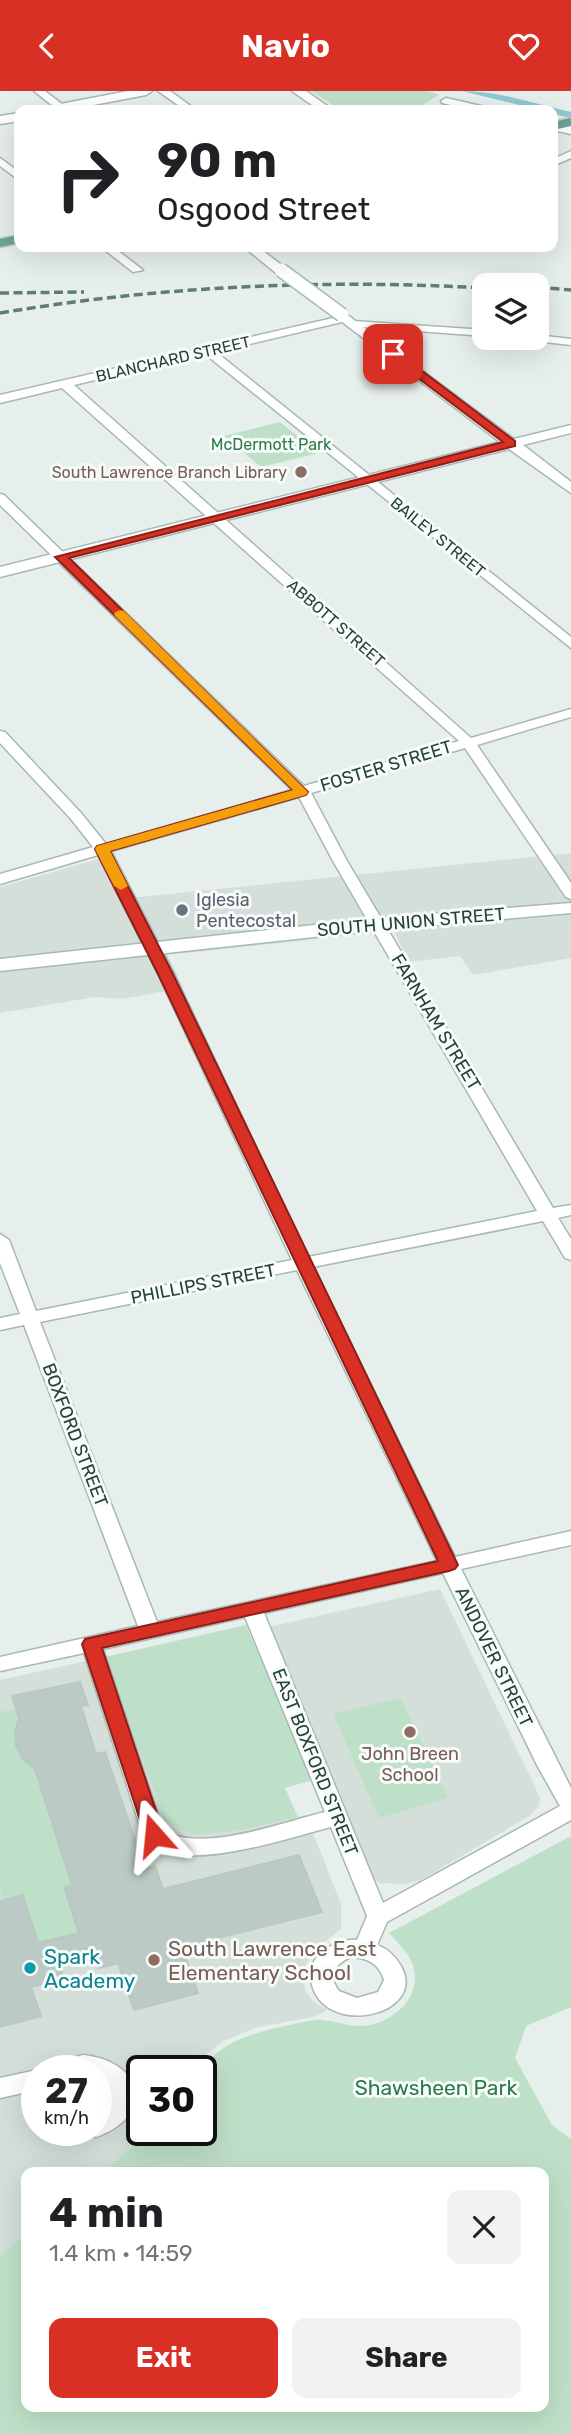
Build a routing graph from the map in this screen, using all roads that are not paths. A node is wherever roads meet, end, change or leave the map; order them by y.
1 (39, 91) edge
2 (146, 91) edge
3 (163, 91) edge
4 (298, 91) edge
5 (446, 101) dead end
6 (55, 105) edge
7 (78, 105) edge
8 (184, 105) edge
9 (319, 105) edge
10 (464, 105) edge
11 (0, 161) edge
12 (14, 173) edge
13 (113, 252) edge
14 (257, 252) edge
15 (137, 270) dead end
16 (347, 319) junction
17 (472, 332) edge
18 (549, 340) edge
19 (571, 342) edge
20 (208, 351) junction
21 (65, 384) junction
22 (0, 399) edge
23 (571, 429) edge
24 (511, 444) junction
25 (366, 479) junction
26 (571, 489) edge
27 (0, 498) edge
28 (215, 517) junction
29 (61, 557) junction
30 (0, 572) edge
31 (571, 644) edge
32 (571, 713) edge
33 (0, 735) edge
34 (468, 742) junction
35 (302, 792) junction
36 (102, 849) junction
37 (0, 879) edge
38 (571, 894) edge
39 (571, 908) edge
40 (378, 923) junction
41 (153, 949) junction
42 (0, 965) edge
43 (571, 1210) edge
44 (548, 1214) junction
45 (0, 1240) edge
46 (571, 1254) edge
47 (303, 1264) junction
48 (30, 1318) junction
49 (0, 1324) edge
50 (571, 1538) edge
51 (449, 1565) junction
52 (252, 1609) junction
53 (150, 1631) junction
54 (91, 1644) junction
55 (0, 1664) edge
56 (571, 1809) edge
57 (337, 1817) junction
58 (378, 1916) junction
59 (365, 1948) dead end
60 (112, 2072) edge
61 (21, 2083) edge
62 (0, 2088) edge
63 (112, 2119) edge

1 - 6 street
2 - 7 main road
3 - 8 street
4 - 9 main road
5 - 10 street
11 - 12 street
13 - 15 street
14 - 16 main road, bridge
16 - 17 street, BLANCHARD STREET
16 - 20 street, BLANCHARD STREET
16 - 24 main road
18 - 19 street
20 - 21 street, BLANCHARD STREET
20 - 25 street, BAILEY STREET
21 - 22 street, BLANCHARD STREET
21 - 28 street, ABBOTT STREET
23 - 24 main road
24 - 25 main road
24 - 26 main road
25 - 28 main road
25 - 31 street, BAILEY STREET
27 - 29 street, FARNHAM STREET
28 - 29 main road
28 - 34 street, ABBOTT STREET
29 - 30 main road
29 - 35 street, FARNHAM STREET
32 - 34 street, FOSTER STREET
33 - 36 street, ANDOVER STREET
34 - 35 street, FOSTER STREET
34 - 38 street, ABBOTT STREET
35 - 36 street, FOSTER STREET
35 - 40 street, FARNHAM STREET
36 - 37 street, FOSTER STREET
36 - 41 street, ANDOVER STREET
39 - 40 main road, SOUTH UNION STREET
40 - 41 main road, SOUTH UNION STREET
40 - 44 street, FARNHAM STREET
41 - 42 main road, SOUTH UNION STREET
41 - 47 street, ANDOVER STREET
43 - 44 street, PHILLIPS STREET
44 - 46 street, FARNHAM STREET
44 - 47 street, PHILLIPS STREET
45 - 48 street, BOXFORD STREET
47 - 48 street, PHILLIPS STREET
47 - 51 street, ANDOVER STREET
48 - 49 street, PHILLIPS STREET
48 - 53 street, BOXFORD STREET
50 - 51 street
51 - 52 street
51 - 56 street, ANDOVER STREET
52 - 53 street
52 - 57 street, EAST BOXFORD STREET
53 - 54 street
54 - 55 street
54 - 57 street
56 - 58 street
57 - 58 street, EAST BOXFORD STREET
58 - 59 street
60 - 63 street
61 - 62 street

